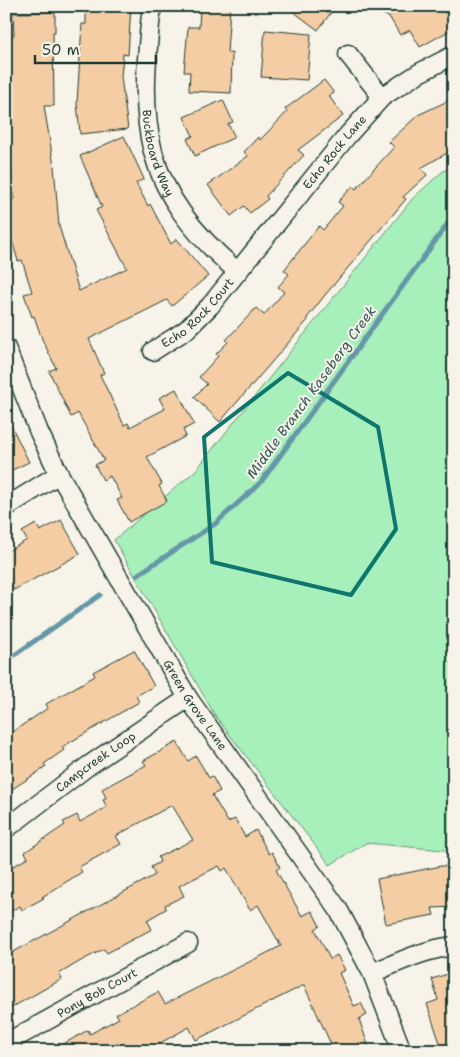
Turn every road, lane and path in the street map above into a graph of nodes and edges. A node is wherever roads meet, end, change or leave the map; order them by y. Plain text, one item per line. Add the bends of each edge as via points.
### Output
1 (152, 6) edge
2 (348, 54) dead end
3 (454, 55) edge
4 (382, 97) junction
5 (238, 272) junction
6 (6, 348) edge
7 (153, 352) dead end
8 (59, 474) junction
9 (6, 507) edge
10 (188, 698) junction
11 (6, 828) edge
12 (188, 942) dead end
13 (454, 946) edge
14 (372, 973) junction
15 (6, 1043) edge
16 (402, 1051) edge

1 - 5 street, Buckboard Way via 144,86 146,125 154,158 185,220 207,246
2 - 4 street
3 - 4 street, Echo Rock Lane
4 - 5 street, Echo Rock Lane
5 - 7 street, Echo Rock Court via 186,330
6 - 8 street, Green Grove Lane
8 - 9 street
8 - 10 street, Green Grove Lane
10 - 11 street, Campcreek Loop via 88,766
10 - 14 street, Green Grove Lane via 318,879
12 - 15 street, Pony Bob Court
13 - 14 street via 406,958
14 - 16 street, Green Grove Lane

